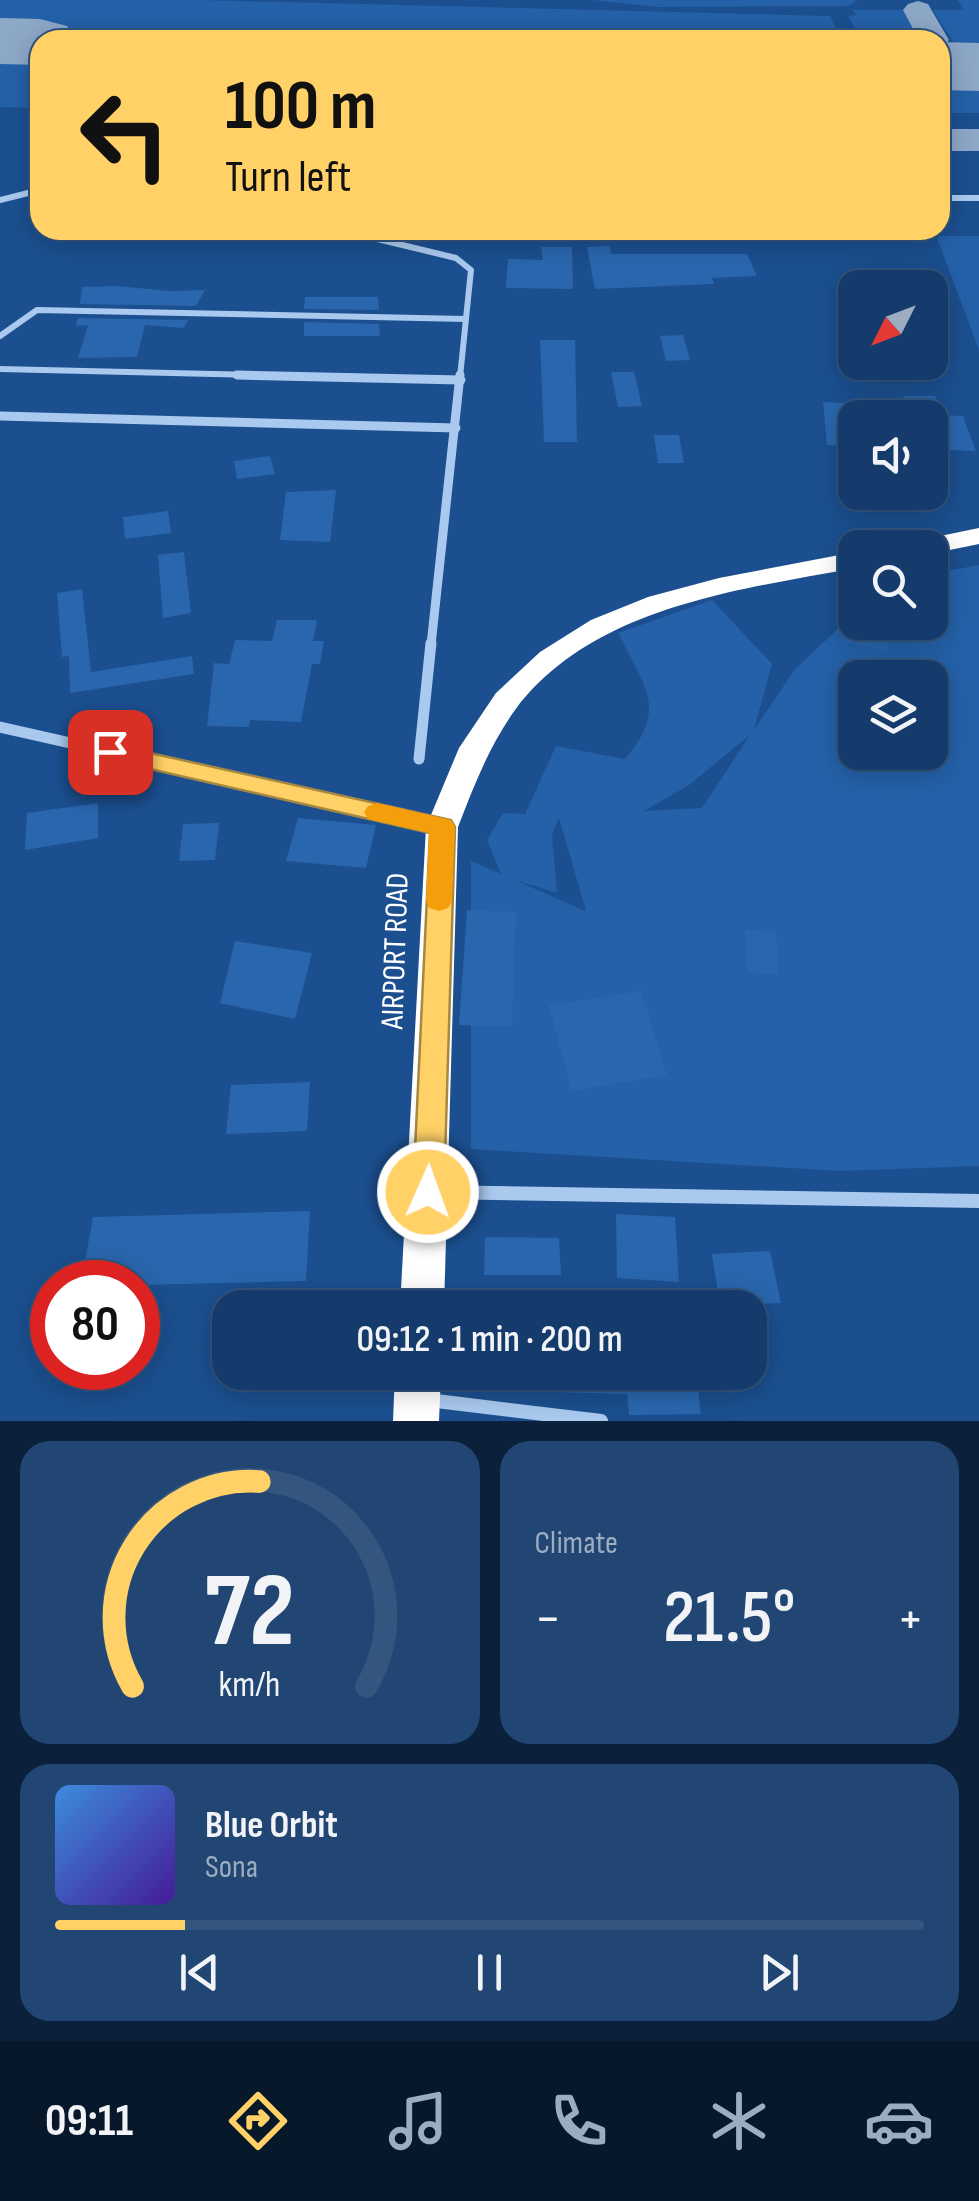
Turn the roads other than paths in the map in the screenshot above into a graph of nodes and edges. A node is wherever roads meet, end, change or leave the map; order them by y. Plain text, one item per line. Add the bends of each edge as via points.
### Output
1 (30, 192) edge
2 (950, 198) edge
3 (979, 198) edge
4 (0, 200) edge
5 (378, 240) edge
6 (466, 320) junction
7 (0, 336) edge
8 (0, 369) edge
9 (462, 380) junction
10 (0, 416) edge
11 (456, 428) junction
12 (979, 536) edge
13 (948, 542) edge
14 (838, 563) edge
15 (0, 727) edge
16 (419, 759) dead end
17 (442, 827) junction
18 (428, 1192) junction
19 (979, 1202) edge
20 (423, 1290) edge
21 (417, 1398) edge
22 (601, 1421) edge

1 - 4 street
2 - 3 street
5 - 6 street via 468,264
6 - 7 street via 37,310
6 - 9 street
8 - 9 street
9 - 11 street
10 - 11 street
11 - 16 street
12 - 13 highway
14 - 17 highway, AIRPORT ROAD via 701,589 577,639 526,676 484,728
15 - 17 street
17 - 18 highway, AIRPORT ROAD
18 - 19 street
18 - 20 highway, AIRPORT ROAD
21 - 22 street

